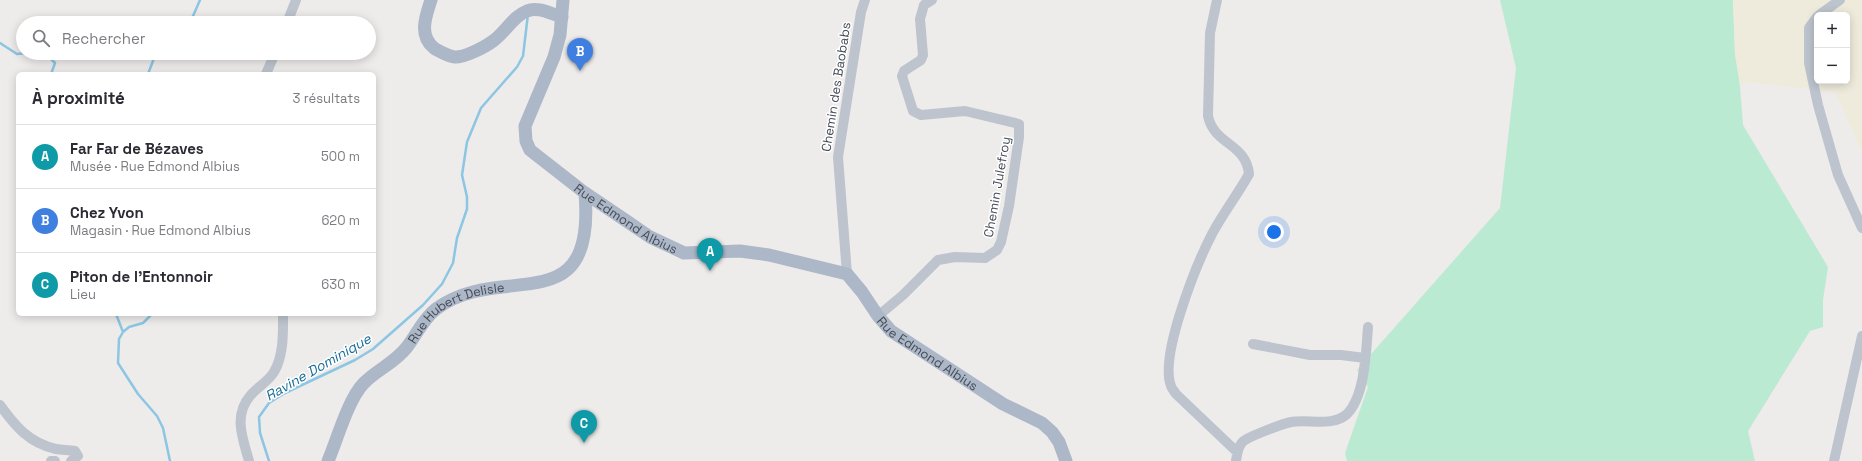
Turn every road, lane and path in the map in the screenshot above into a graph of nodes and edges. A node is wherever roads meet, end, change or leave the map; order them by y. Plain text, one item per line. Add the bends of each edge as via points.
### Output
1 (296, 0) edge
2 (431, 0) edge
3 (564, 0) edge
4 (865, 0) edge
5 (932, 0) edge
6 (1217, 0) edge
7 (1840, 0) edge
8 (1824, 12) edge
9 (290, 16) edge
10 (558, 16) junction
11 (1814, 21) edge
12 (272, 60) edge
13 (267, 72) edge
14 (585, 193) junction
15 (1862, 228) edge
16 (847, 274) junction
17 (283, 316) edge
18 (878, 316) junction
19 (1368, 327) dead end
20 (1862, 336) edge
21 (1253, 344) dead end
22 (1365, 358) junction
23 (0, 405) edge
24 (1236, 456) edge
25 (51, 461) edge
26 (55, 461) edge
27 (71, 461) edge
28 (249, 461) edge
29 (328, 461) edge
30 (1066, 461) edge
31 (1834, 461) edge

1 - 9 street
2 - 10 main road via 424,23 426,37 434,48 454,57 474,52 493,41 521,14 534,9
3 - 10 main road, Rue Edmond Albius
4 - 16 street, Chemin des Baobabs via 858,28 838,157
5 - 18 street, Chemin Julefroy via 924,5 920,19 923,55 921,60 904,71 902,76 907,95 913,110 921,115 965,111 1019,124 1009,206 997,250 985,258 955,257 938,260
6 - 24 street via 1210,33 1208,116 1210,126 1217,134 1243,155 1248,164 1249,174 1213,232 1198,263 1173,338 1170,361 1171,385 1176,394
7 - 8 street
10 - 14 main road, Rue Edmond Albius via 554,57 527,117 524,134 530,150
11 - 15 street via 1809,28 1809,63 1818,105 1838,175
12 - 13 street
14 - 16 main road, Rue Edmond Albius via 650,237 684,253 740,251
14 - 29 main road, Rue Hubert Delisle via 585,237 581,252 566,272 539,283 478,291 436,308 426,318 408,347 363,384 350,405
16 - 18 main road, Rue Edmond Albius
17 - 28 street via 282,346 275,371 244,404 240,420
18 - 30 main road, Rue Edmond Albius via 891,331 1003,404 1042,423 1059,442
19 - 22 street
20 - 31 street
21 - 22 street via 1310,355
22 - 24 street via 1358,396 1348,413 1339,420 1291,422 1244,440
23 - 27 street via 14,425 31,440 57,449 75,451 78,456
25 - 26 street

